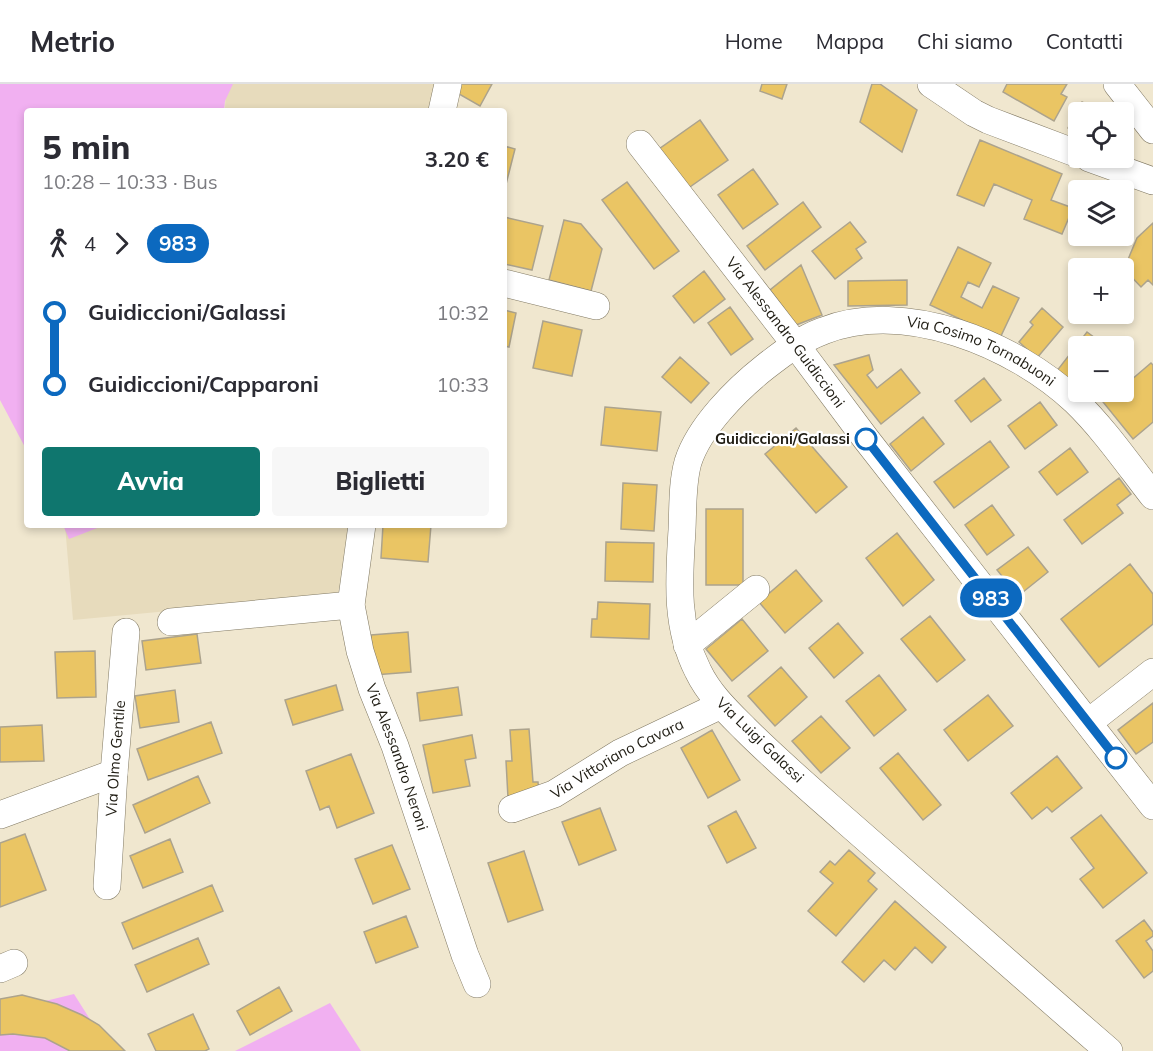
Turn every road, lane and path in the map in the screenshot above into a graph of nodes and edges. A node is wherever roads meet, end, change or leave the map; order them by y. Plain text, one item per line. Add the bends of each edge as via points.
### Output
1 (448, 84) edge
2 (931, 84) edge
3 (1118, 84) edge
4 (443, 108) edge
5 (1153, 130) edge
6 (640, 144) dead end
7 (1068, 149) edge
8 (1117, 168) edge
9 (1153, 181) edge
10 (507, 284) edge
11 (596, 306) dead end
12 (795, 344) junction
13 (1153, 496) edge
14 (362, 528) edge
15 (756, 589) dead end
16 (351, 604) junction
17 (171, 622) dead end
18 (126, 632) dead end
19 (687, 645) junction
20 (1153, 672) edge
21 (721, 705) junction
22 (1089, 722) junction
23 (114, 772) junction
24 (1153, 806) edge
25 (512, 809) dead end
26 (0, 815) edge
27 (107, 886) dead end
28 (477, 984) dead end
29 (1107, 1050) edge

1 - 4 street
2 - 7 street via 988,120
3 - 5 street
6 - 12 street, Via Alessandro Guidiccioni
8 - 9 street
10 - 11 street
12 - 13 street, Via Cosimo Tornabuoni via 834,327 876,320 926,325 976,340 1036,372 1075,401
12 - 19 street, Via Luigi Galassi via 738,391 711,422 688,461 679,576
12 - 22 street, Via Alessandro Guidiccioni
14 - 16 street, Via Alessandro Neroni
15 - 19 street
16 - 17 street
16 - 28 street, Via Alessandro Neroni via 366,672
18 - 23 street, Via Olmo Gentile
19 - 21 street, Via Luigi Galassi via 699,675
20 - 22 street
21 - 25 street, Via Vittoriano Cavara via 620,753 554,794
21 - 29 street, Via Luigi Galassi via 783,765
22 - 24 street, Via Alessandro Guidiccioni
23 - 26 street
23 - 27 street, Via Olmo Gentile

